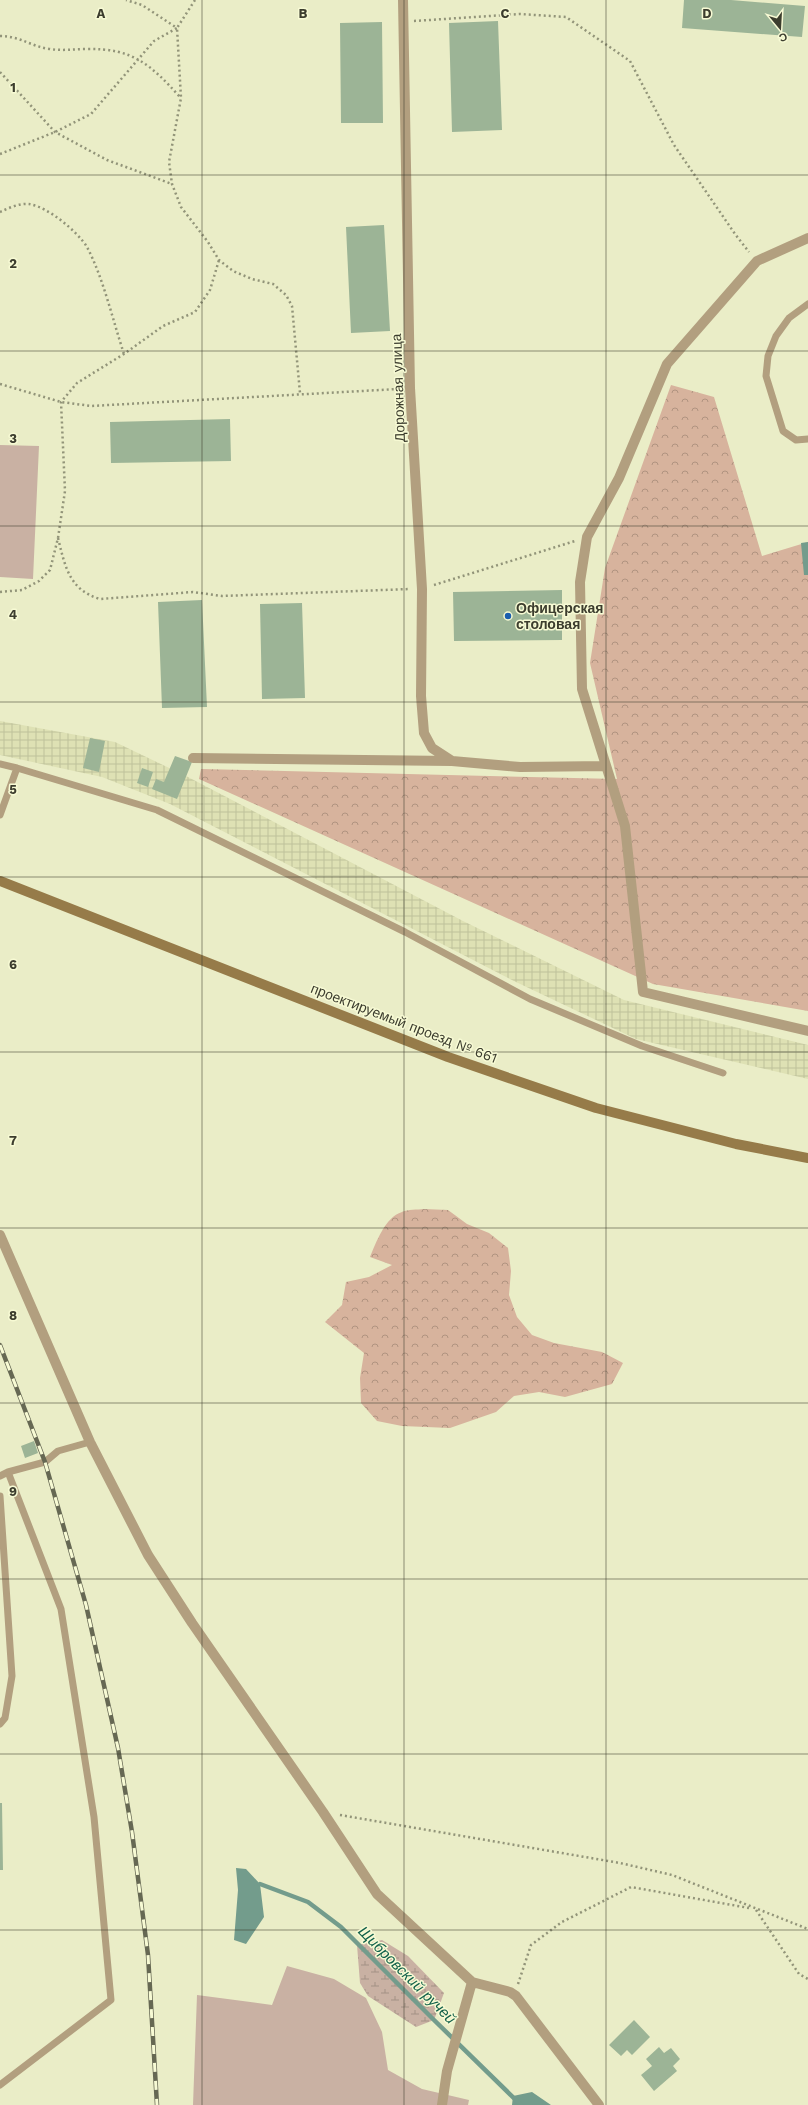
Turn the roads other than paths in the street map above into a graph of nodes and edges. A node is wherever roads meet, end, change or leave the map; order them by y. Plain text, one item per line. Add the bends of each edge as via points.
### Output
1 (403, 0) edge
2 (808, 238) edge
3 (808, 304) edge
4 (808, 439) edge
5 (193, 758) dead end
6 (452, 761) junction
7 (0, 764) edge
8 (606, 766) junction
9 (17, 768) junction
10 (0, 815) edge
11 (0, 881) edge
12 (808, 1031) edge
13 (723, 1073) dead end
14 (808, 1158) edge
15 (0, 1235) edge
16 (90, 1442) junction
17 (8, 1472) junction
18 (0, 1476) edge
19 (0, 1496) edge
20 (0, 1724) edge
21 (472, 1982) junction
22 (0, 2085) edge
23 (442, 2105) edge
24 (599, 2105) edge

1 - 6 street, Дорожная улица via 410,388 422,589 421,696 424,733 432,748
2 - 8 street via 757,261 667,364 619,478 587,537 580,582 582,689
3 - 4 lane via 789,318 776,336 768,356 766,376 783,431 796,440
5 - 6 street
6 - 8 street via 520,767
7 - 9 lane
8 - 12 street via 625,826 643,992
9 - 10 lane
9 - 13 lane via 157,810 405,932 530,999 642,1046
11 - 14 main road, проектируемый проезд № 661 via 448,1056 596,1108 736,1144
15 - 16 street
16 - 17 lane via 58,1451 45,1462
16 - 21 street via 148,1555 378,1894
17 - 18 lane
17 - 22 lane via 61,1609 94,1817 111,2000
19 - 20 lane via 12,1676 5,1718
21 - 23 street via 447,2071
21 - 24 street via 516,1996

